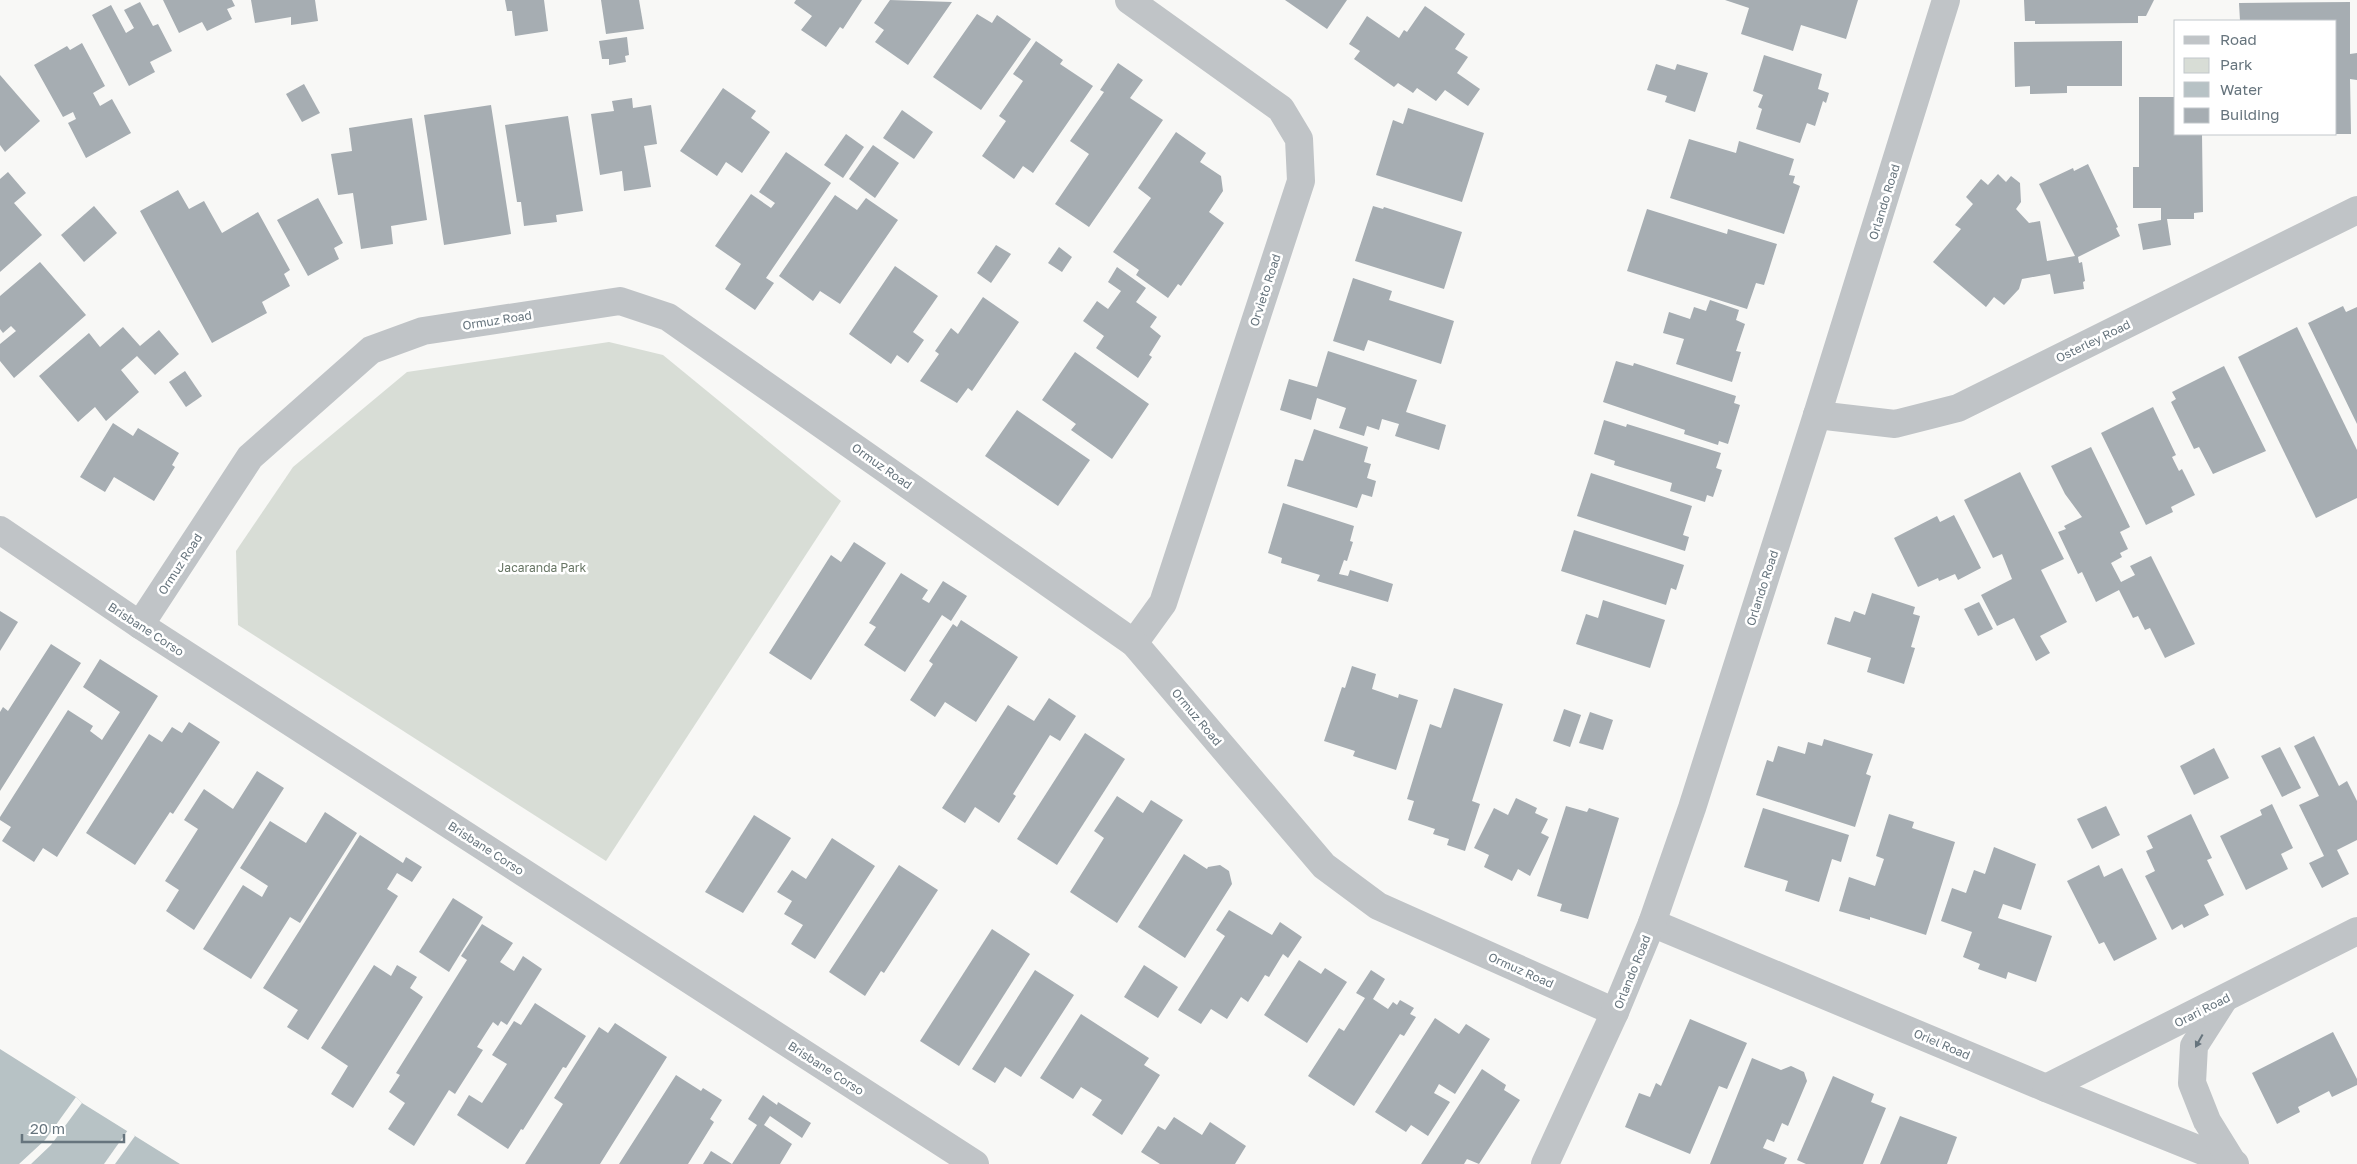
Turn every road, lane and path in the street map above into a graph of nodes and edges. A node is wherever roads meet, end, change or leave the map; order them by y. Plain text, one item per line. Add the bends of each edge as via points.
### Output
1 (1946, 0) edge
2 (1131, 1) edge
3 (2357, 210) edge
4 (1817, 415) junction
5 (0, 530) edge
6 (140, 625) junction
7 (1134, 643) junction
8 (1652, 923) junction
9 (2357, 931) edge
10 (2224, 999) junction
11 (1615, 1012) junction
12 (2046, 1088) junction
13 (974, 1164) edge
14 (1544, 1164) edge
15 (2234, 1164) edge

1 - 4 street, Orlando Road
2 - 7 street, Orvieto Road via 1281,109 1299,139 1301,181 1163,603
3 - 4 street, Osterley Road via 1958,408 1895,424
4 - 8 street, Orlando Road via 1692,808
5 - 6 street, Brisbane Corso
6 - 7 street, Ormuz Road via 250,457 371,350 423,331 620,301 668,317
6 - 13 street, Brisbane Corso
7 - 11 street, Ormuz Road via 1324,866 1378,906
8 - 11 street, Orlando Road
8 - 12 street, Oriel Road
9 - 10 street, Orari Road
10 - 12 street, Orari Road
10 -> 15 street, Oriel Road via 2194,1046 2192,1083 2206,1121
11 - 14 street, Orlando Road
12 - 15 street, Oriel Road

